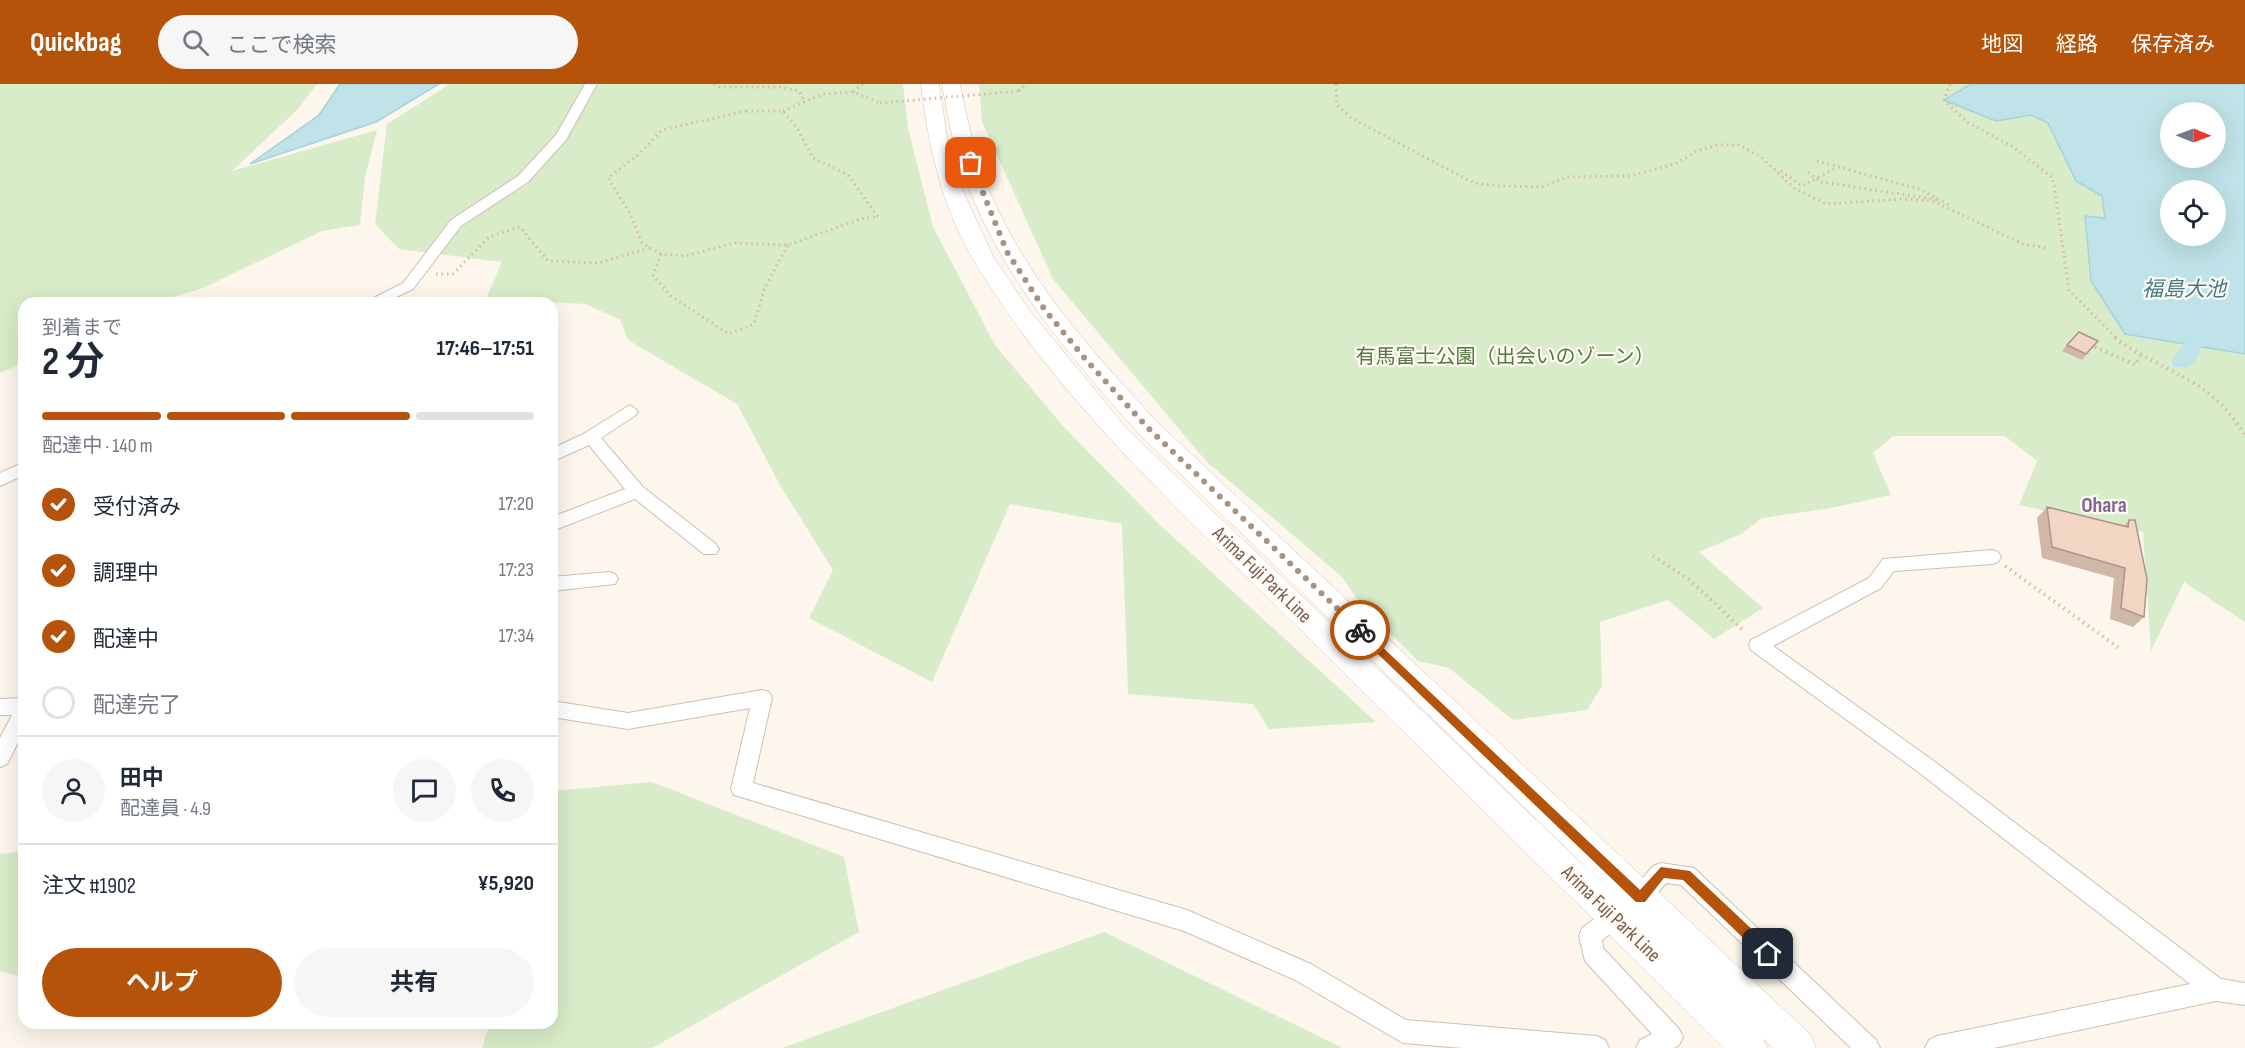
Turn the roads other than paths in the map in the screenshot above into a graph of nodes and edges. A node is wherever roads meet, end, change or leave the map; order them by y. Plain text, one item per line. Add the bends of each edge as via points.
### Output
1 (591, 84) edge
2 (930, 84) edge
3 (951, 84) edge
4 (384, 297) edge
5 (630, 411) dead end
6 (591, 437) junction
7 (558, 448) edge
8 (18, 471) edge
9 (0, 480) edge
10 (637, 491) junction
11 (558, 522) edge
12 (710, 549) dead end
13 (1992, 557) road end
14 (609, 579) dead end
15 (558, 583) edge
16 (0, 706) edge
17 (18, 706) edge
18 (558, 710) edge
19 (18, 724) edge
20 (0, 758) edge
21 (1640, 898) junction
22 (1614, 917) junction
23 (2216, 990) junction
24 (2245, 994) edge
25 (1597, 1048) edge
26 (1648, 1048) edge
27 (1749, 1048) edge
28 (1798, 1048) edge
29 (1868, 1048) edge
30 (1936, 1048) edge

1 - 4 street via 561,137 524,179 456,223 408,286
2 - 22 main road, Arima Fuji Park Line via 941,153 983,258 1072,380 1119,436
3 - 21 main road, Arima Fuji Park Line via 963,142 1007,252 1045,310 1087,361 1148,428
5 - 6 street
6 - 7 street
6 - 10 street
8 - 9 street
10 - 11 street
10 - 12 street
13 - 23 street via 1888,564 1875,582 1758,645 1919,761
14 - 15 street
16 - 17 street
18 - 25 street via 628,721 762,698 741,789 1186,921 1303,972 1403,1031
19 - 20 street
21 - 22 street
21 - 28 main road, Arima Fuji Park Line
21 - 29 street via 1661,873 1686,875
22 - 26 street via 1590,936 1593,953 1671,1037
22 - 27 main road, Arima Fuji Park Line
23 - 24 street
23 - 30 street

